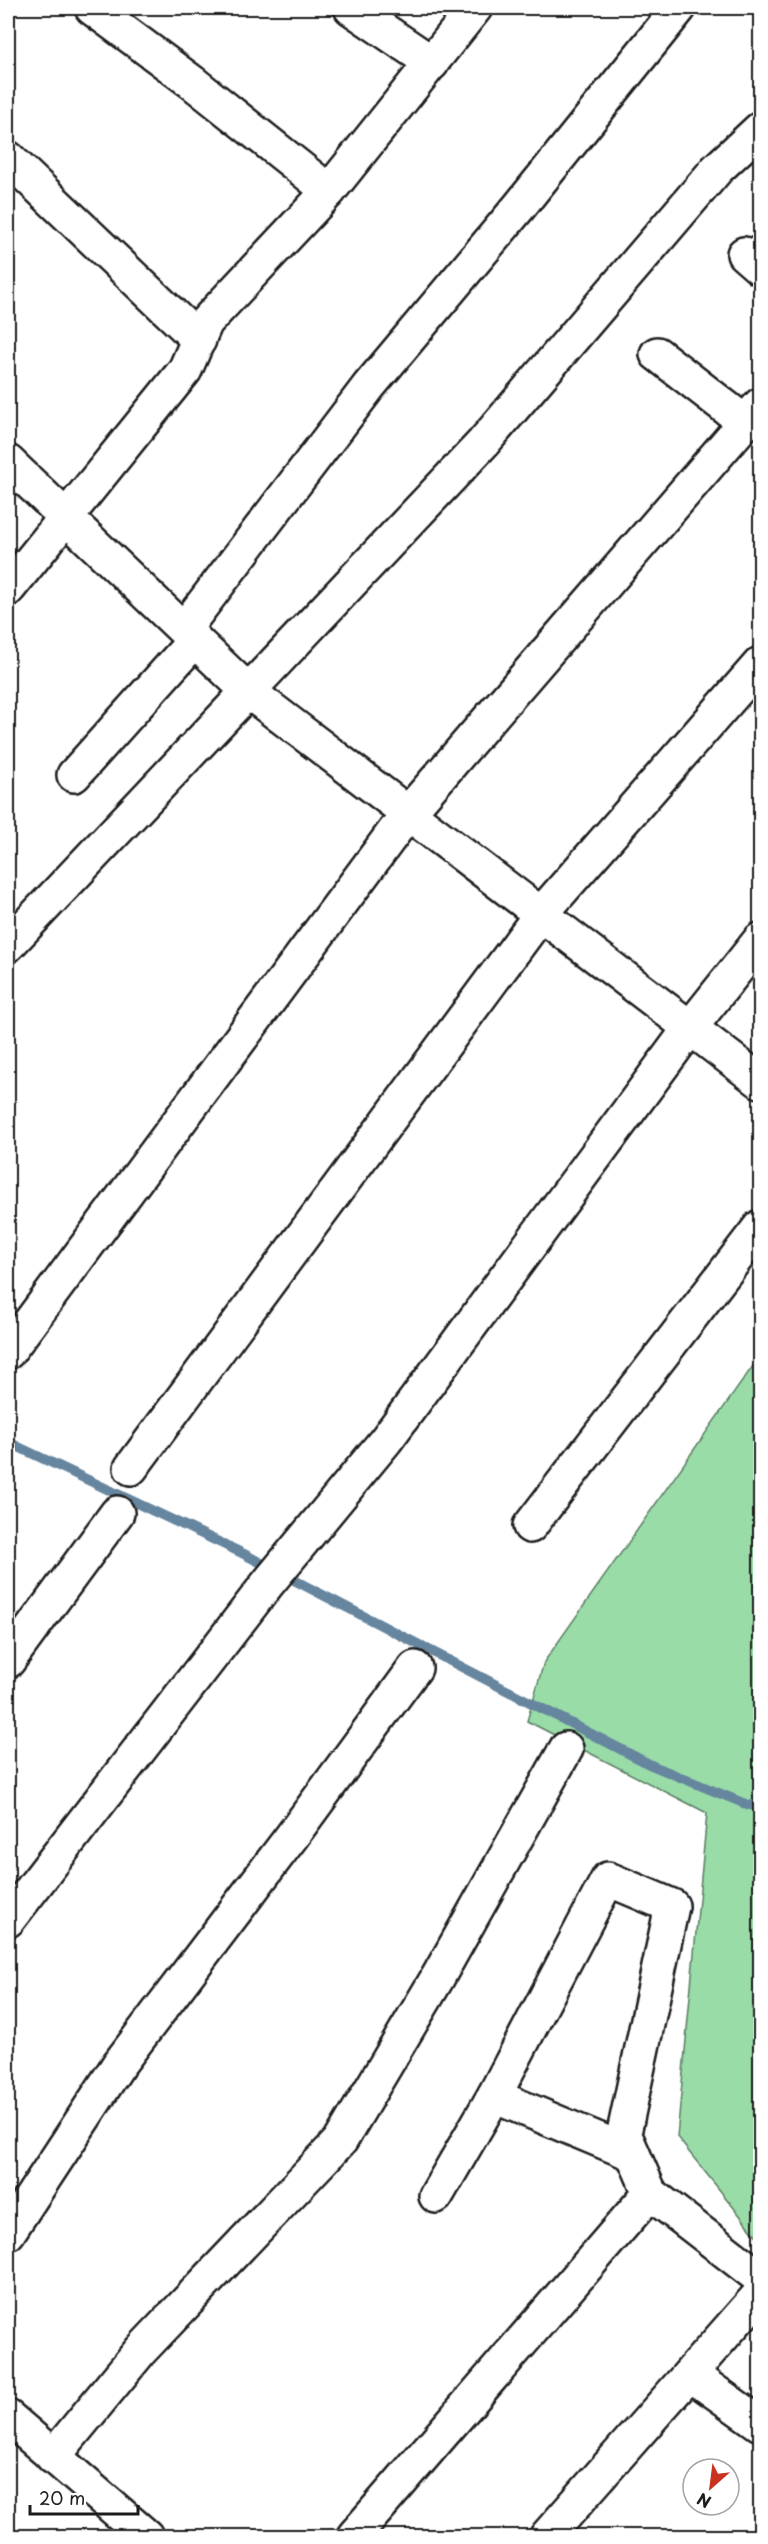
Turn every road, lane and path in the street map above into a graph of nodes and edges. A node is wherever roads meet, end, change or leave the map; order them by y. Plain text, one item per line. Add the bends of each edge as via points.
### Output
1 (92, 8) edge
2 (351, 8) edge
3 (476, 8) edge
4 (679, 8) edge
5 (432, 63) junction
6 (760, 129) edge
7 (8, 158) edge
8 (329, 191) junction
9 (199, 340) junction
10 (657, 354) dead end
11 (753, 414) edge
12 (8, 462) edge
13 (65, 516) junction
14 (8, 589) edge
15 (189, 634) junction
16 (760, 664) edge
17 (249, 692) junction
18 (74, 775) dead end
19 (408, 813) junction
20 (541, 914) junction
21 (760, 940) edge
22 (8, 945) edge
23 (690, 1028) junction
24 (760, 1081) edge
25 (760, 1227) edge
26 (8, 1353) edge
27 (131, 1468) dead end
28 (117, 1513) dead end
29 (530, 1526) dead end
30 (8, 1661) edge
31 (415, 1668) dead end
32 (566, 1749) dead end
33 (8, 1920) edge
34 (494, 2096) junction
35 (633, 2154) junction
36 (650, 2193) junction
37 (436, 2196) dead end
38 (8, 2233) edge
39 (760, 2278) edge
40 (760, 2294) edge
41 (690, 2374) junction
42 (8, 2417) edge
43 (760, 2424) edge
44 (53, 2457) junction
45 (146, 2536) edge
46 (354, 2536) edge
47 (547, 2536) edge

1 - 8 street
2 - 5 street
3 - 5 street
4 - 15 street via 369,386
5 - 8 street
6 - 17 street via 717,169 483,443
7 - 9 street
8 - 9 street via 206,322
9 - 13 street via 185,370
10 - 11 street
11 - 19 street
12 - 13 street
13 - 14 street
13 - 15 street
15 - 17 street
15 - 18 street
16 - 20 street
17 - 19 street
17 - 22 street
19 - 20 street
19 - 26 street
20 - 23 street
20 - 27 street
21 - 23 street
23 - 24 street
23 - 33 street via 387,1440 268,1583
25 - 29 street
28 - 30 street
31 - 38 street via 119,2064
32 - 44 street via 341,2140 141,2350
34 - 35 street
34 - 35 street via 608,1879 672,1906 624,2133
34 - 37 street
35 - 36 street
36 - 39 street
36 - 46 street
40 - 41 street
41 - 43 street
41 - 47 street
42 - 44 street
44 - 45 street

